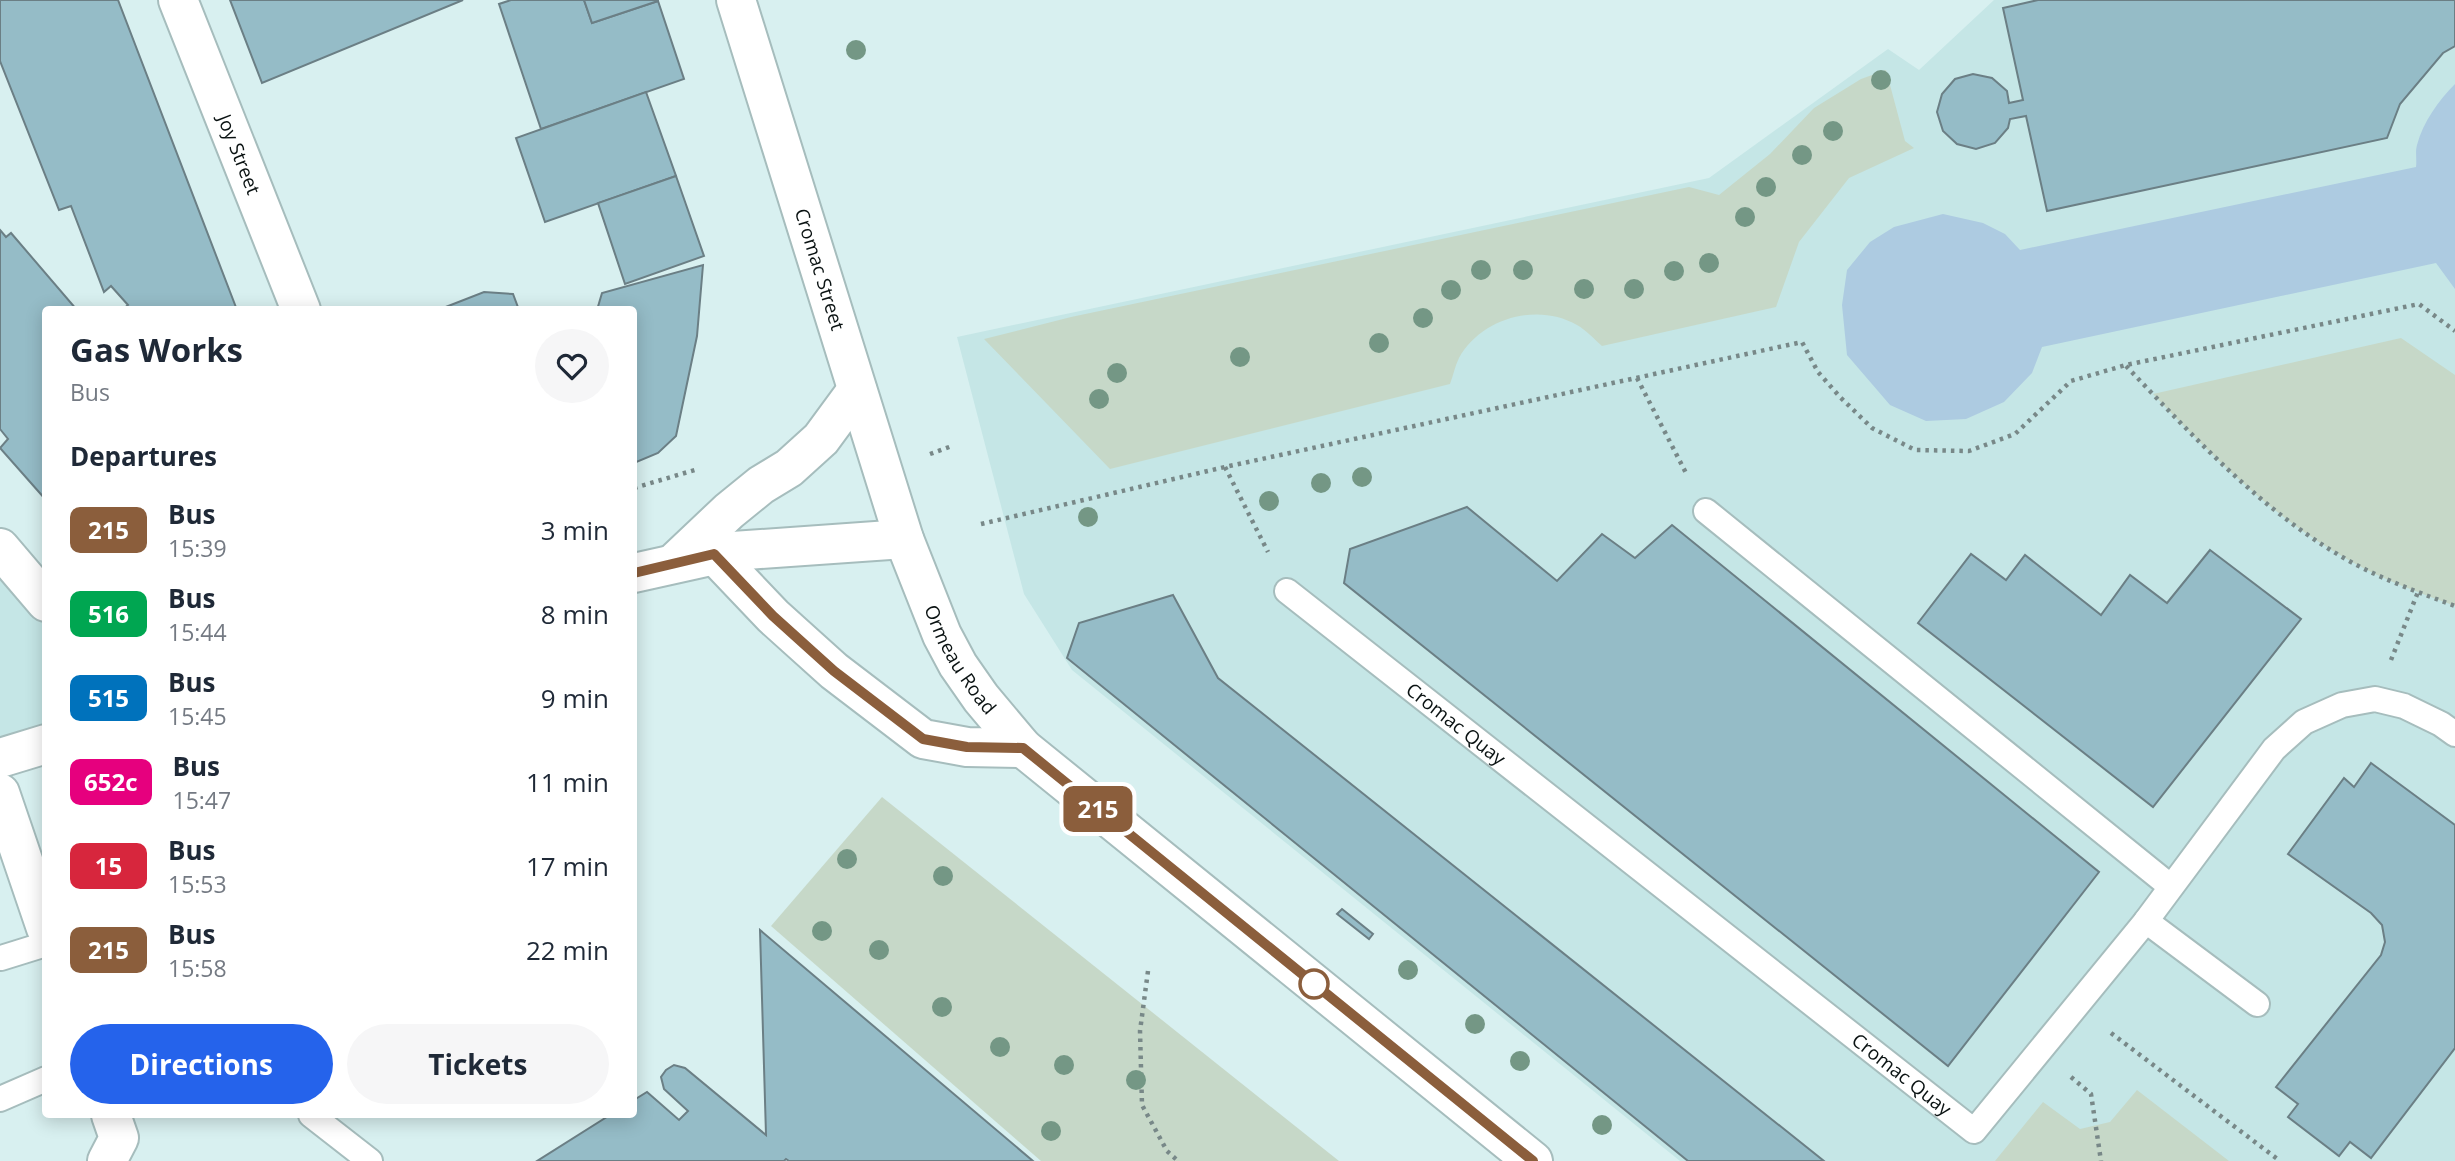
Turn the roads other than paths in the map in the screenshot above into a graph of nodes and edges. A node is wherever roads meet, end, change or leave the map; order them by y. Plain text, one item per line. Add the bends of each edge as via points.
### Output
1 (178, 0) edge
2 (736, 0) edge
3 (299, 306) edge
4 (857, 390) junction
5 (1706, 511) road end
6 (904, 539) junction
7 (0, 548) edge
8 (714, 554) junction
9 (674, 563) junction
10 (637, 572) edge
11 (1287, 591) road end
12 (42, 597) edge
13 (2455, 734) edge
14 (42, 745) edge
15 (1023, 748) junction
16 (0, 758) edge
17 (0, 793) edge
18 (2170, 886) junction
19 (42, 916) edge
20 (2146, 921) junction
21 (42, 945) edge
22 (1, 958) edge
23 (2257, 1004) dead end
24 (42, 1081) edge
25 (0, 1099) edge
26 (112, 1118) edge
27 (315, 1118) edge
28 (107, 1161) edge
29 (370, 1161) edge
30 (1533, 1161) edge

1 - 3 street, Joy Street
2 - 4 street, Cromac Street
4 - 6 street, Cromac Street
4 - 9 street via 821,439 789,468 761,485
5 - 18 lane
6 - 8 street
6 - 15 street, Ormeau Road via 958,665
7 - 12 street
8 - 9 street
8 - 15 street via 834,671 923,739 967,747
9 - 10 street
11 - 20 lane, Cromac Quay via 1974,1131
13 - 18 lane, Cromac Quay via 2404,706 2375,699 2342,705 2304,722 2274,749
14 - 16 street
15 - 30 street, Ormeau Road
17 - 19 street
18 - 20 lane, Cromac Quay
20 - 23 lane
21 - 22 lane
24 - 25 lane
26 - 28 street via 119,1139
27 - 29 lane

